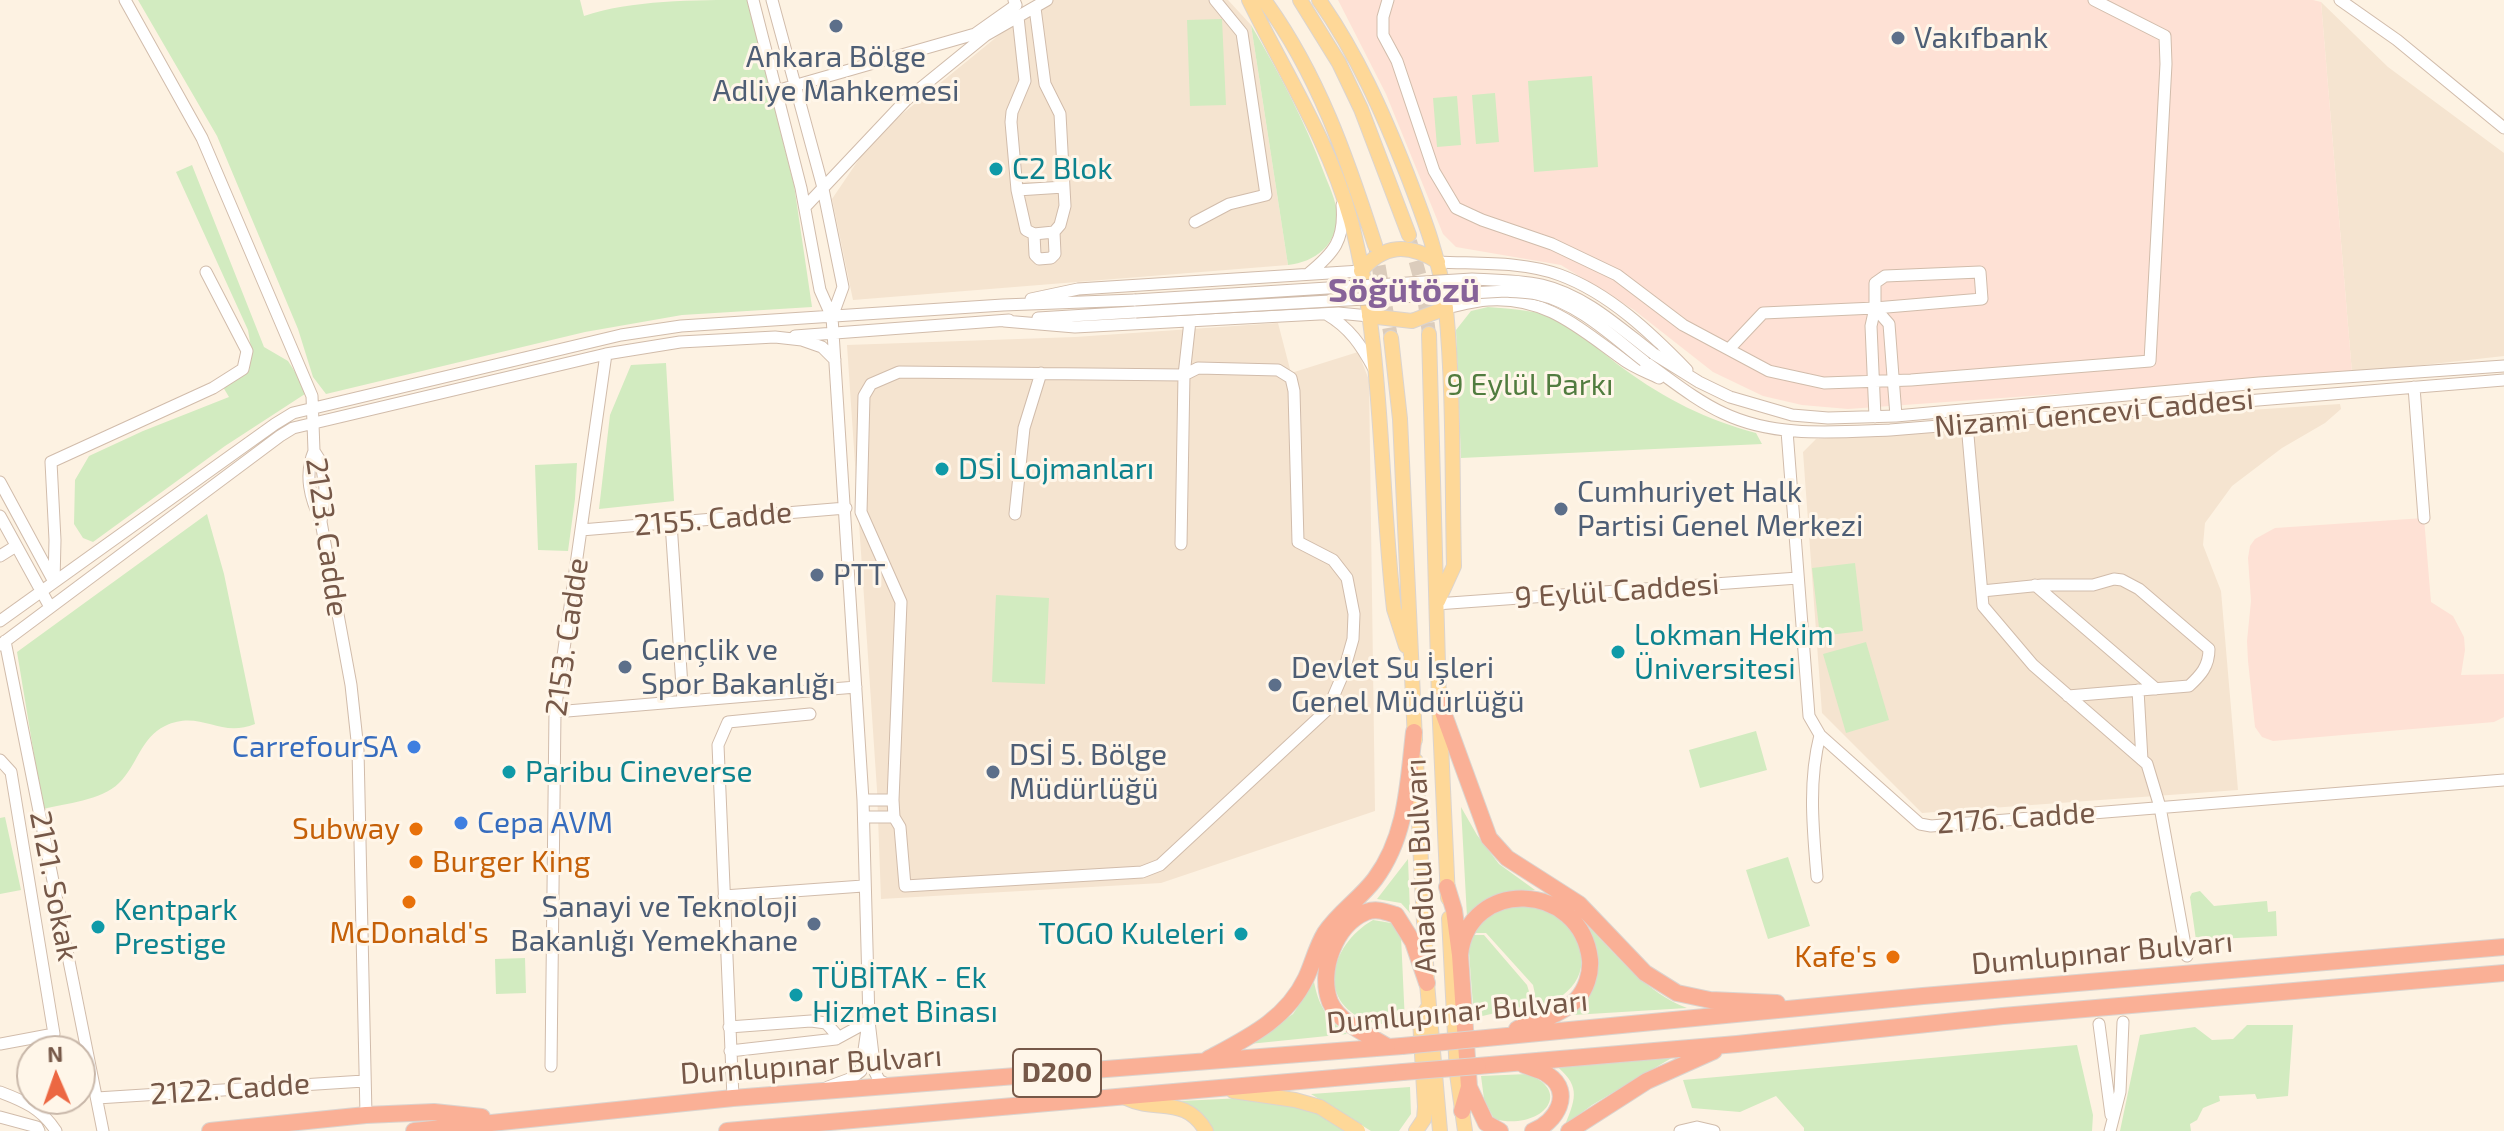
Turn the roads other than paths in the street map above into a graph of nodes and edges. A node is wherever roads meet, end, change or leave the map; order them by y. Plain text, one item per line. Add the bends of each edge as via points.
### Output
1 (125, 0) edge
2 (753, 0) edge
3 (772, 0) edge
4 (1014, 0) edge
5 (1047, 0) edge
6 (1215, 0) edge
7 (1249, 0) edge
8 (1264, 0) edge
9 (1300, 0) edge
10 (1319, 0) edge
11 (1388, 0) edge
12 (2094, 0) edge
13 (2340, 0) edge
14 (1035, 8) junction
15 (1018, 17) junction
16 (794, 86) junction
17 (776, 91) junction
18 (2504, 128) edge
19 (822, 187) junction
20 (1064, 187) junction
21 (1017, 190) junction
22 (1341, 193) junction
23 (806, 206) junction
24 (1195, 222) dead end
25 (1054, 232) junction
26 (1034, 234) junction
27 (1409, 235) tunnel mouth
28 (1375, 245) tunnel mouth
29 (1438, 262) junction
30 (1361, 271) junction
31 (206, 272) dead end
32 (1307, 275) junction
33 (1003, 305) junction
34 (1135, 306) junction
35 (1446, 308) junction
36 (1875, 308) junction
37 (1326, 314) junction
38 (1369, 316) junction
39 (832, 317) junction
40 (1004, 321) junction
41 (1190, 321) junction
42 (854, 332) junction
43 (833, 334) junction
44 (1429, 334) tunnel mouth
45 (775, 337) junction
46 (1391, 338) tunnel mouth
47 (1729, 349) junction
48 (606, 354) junction
49 (1649, 358) junction
50 (835, 360) junction
51 (2504, 366) edge
52 (1375, 372) junction
53 (1041, 373) junction
54 (1184, 375) junction
55 (1893, 380) junction
56 (2504, 380) edge
57 (1874, 381) junction
58 (1699, 382) junction
59 (2414, 387) junction
60 (1692, 395) junction
61 (313, 408) junction
62 (1896, 416) junction
63 (1875, 417) junction
64 (314, 422) junction
65 (1967, 424) junction
66 (1787, 431) junction
67 (0, 482) edge
68 (846, 508) junction
69 (1015, 514) dead end
70 (0, 516) edge
71 (2424, 518) dead end
72 (671, 523) junction
73 (581, 530) junction
74 (1181, 544) dead end
75 (16, 546) junction
76 (0, 556) edge
77 (1798, 578) junction
78 (54, 582) junction
79 (2035, 585) junction
80 (41, 591) junction
81 (1982, 591) junction
82 (62, 597) junction
83 (1436, 604) junction
84 (50, 607) junction
85 (0, 621) edge
86 (2, 643) edge
87 (1412, 666) junction
88 (856, 687) junction
89 (2156, 689) junction
90 (2138, 690) junction
91 (2068, 696) junction
92 (683, 701) junction
93 (1439, 701) junction
94 (555, 712) junction
95 (810, 714) dead end
96 (1414, 732) junction
97 (1820, 735) junction
98 (0, 760) edge
99 (2142, 760) junction
100 (2504, 780) edge
101 (863, 800) junction
102 (893, 800) junction
103 (2160, 807) junction
104 (864, 817) junction
105 (894, 817) junction
106 (1817, 877) dead end
107 (863, 886) junction
108 (1447, 887) junction
109 (724, 896) junction
110 (2504, 947) edge
111 (1460, 955) junction
112 (2187, 956) dead end
113 (2504, 973) edge
114 (1427, 983) junction
115 (1429, 1006) junction
116 (1834, 1006) junction
117 (869, 1021) junction
118 (2123, 1022) dead end
119 (2099, 1024) dead end
120 (729, 1027) junction
121 (1498, 1037) junction
122 (836, 1039) junction
123 (0, 1044) edge
124 (1728, 1045) junction
125 (1395, 1046) junction
126 (730, 1051) junction
127 (1201, 1062) junction
128 (1519, 1062) junction
129 (551, 1066) dead end
130 (364, 1081) junction
131 (913, 1085) junction
132 (1213, 1087) junction
133 (1469, 1087) junction
134 (0, 1092) edge
135 (816, 1092) junction
136 (97, 1098) junction
137 (733, 1098) junction
138 (1126, 1098) junction
139 (1462, 1111) junction
140 (366, 1115) junction
141 (0, 1117) edge
142 (519, 1121) junction
143 (1420, 1125) edge
144 (2111, 1126) edge
145 (39, 1131) edge
146 (56, 1131) edge
147 (103, 1131) edge
148 (210, 1131) edge
149 (414, 1131) edge
150 (727, 1131) edge
151 (1206, 1131) edge
152 (1358, 1131) edge
153 (1438, 1131) edge
154 (1465, 1131) edge
155 (1500, 1131) edge
156 (1533, 1131) edge
157 (1569, 1131) edge
158 (1680, 1131) edge
159 (1714, 1131) edge

1 - 61 street, 2123. Cadde via 202,138 305,375
2 - 17 street
3 - 16 street
4 - 16 street via 1016,5 975,34
5 - 14 street
6 - 24 street via 1242,33 1266,195 1229,204
7 - 22 main road via 1321,136
8 - 28 main road via 1326,105
9 - 27 main road via 1361,109
10 - 29 main road via 1384,116
11 - 47 street via 1383,35 1434,171 1456,208 1617,275 1683,325
12 - 55 street via 2165,36 2150,361
13 - 18 street
14 - 15 street
14 - 20 street via 1045,84 1060,114
15 - 19 street via 986,35 906,100
15 - 21 street via 1025,81 1011,117
16 - 17 street
16 - 19 street
17 - 23 street
19 - 23 street
19 - 39 street via 843,287
20 - 21 street
20 - 25 street via 1064,212
21 - 26 street via 1024,228
22 - 30 main road
22 - 32 street via 1340,239
23 - 39 street via 820,290
25 - 26 street
25 - 26 street via 1055,254 1046,259 1035,255
29 - 30 main road via 1422,252 1382,251
29 - 35 main road
29 - 58 street, Nizami Gencevi Caddesi via 1560,275 1616,306
30 - 32 street
30 - 38 main road
31 - 78 street via 247,351 243,369 213,388 51,462
32 - 33 street via 1078,289
33 - 34 street
33 - 39 street
34 - 40 street
34 - 49 street, Nizami Gencevi Caddesi, bridge via 1403,290 1506,291 1565,304
35 - 38 main road via 1412,321
35 - 60 street, Nizami Gencevi Caddesi via 1490,300 1545,309 1580,326 1623,360
35 - 83 main road via 1454,566
36 - 36 street via 1875,283 1885,276 1980,272 1982,299
36 - 47 street via 1763,313
36 - 55 street via 1889,324
36 - 57 street
37 - 38 street
37 - 41 street
37 - 52 street via 1360,343
38 - 52 main road
39 - 43 street
39 - 61 street via 621,335
40 - 41 street via 1075,327
40 - 42 street
41 - 54 street
42 - 43 street
42 - 50 street
43 - 45 street
43 - 50 street
44 - 83 main road, Anadolu Bulvarı
45 - 48 street via 680,342
45 - 50 street via 822,347
46 - 87 main road, Anadolu Bulvarı
47 - 57 street via 1769,371 1824,383
48 - 64 street
48 - 73 street, 2153. Cadde
49 - 58 street, Nizami Gencevi Caddesi
49 - 60 street, Nizami Gencevi Caddesi
50 - 68 street
51 - 62 street, Nizami Gencevi Caddesi
52 - 87 main road via 1394,609
53 - 54 street
53 - 69 street via 1024,428
53 - 102 street via 899,372 871,384 864,396 861,512 901,602
54 - 74 street
54 - 105 street via 1198,368 1278,370 1291,378 1298,542 1333,560 1347,578 1354,614 1353,639 1328,709 1160,865 1142,872 905,886 900,827
55 - 57 street
55 - 62 street
56 - 59 street, Nizami Gencevi Caddesi
57 - 63 street
58 - 63 street, Nizami Gencevi Caddesi via 1792,415
59 - 65 street, Nizami Gencevi Caddesi
59 - 71 street
60 - 66 street, Nizami Gencevi Caddesi via 1723,413
61 - 64 street, 2123. Cadde
61 - 78 street via 285,417
62 - 63 street, Nizami Gencevi Caddesi
64 - 82 street via 285,432
64 - 130 street, 2123. Cadde via 310,489 321,522 351,685 358,750
65 - 66 street, Nizami Gencevi Caddesi
65 - 81 street
66 - 77 street, 2176. Cadde
67 - 78 street
68 - 72 street, 2155. Cadde
68 - 88 street
70 - 75 street
72 - 73 street, 2155. Cadde
72 - 92 street
73 - 94 street, 2153. Cadde
75 - 76 street
75 - 80 street
77 - 83 street, 9 Eylül Caddesi
77 - 97 street, 2176. Cadde via 1809,716
78 - 80 street
78 - 82 street
79 - 81 street
79 - 89 street
79 - 89 street via 2122,580 2209,649 2203,673 2189,686
80 - 84 street
80 - 85 street
81 - 91 street via 1983,606 2033,665
82 - 84 street
83 - 93 main road, Anadolu Bulvarı
84 - 86 street
86 - 136 street, 2121. Sokak
87 - 96 main road, Anadolu Bulvarı
88 - 92 street
88 - 101 street
89 - 90 street
90 - 91 street
90 - 99 street
91 - 99 street
92 - 94 street
93 - 108 main road, Anadolu Bulvarı
93 - 116 highway via 1489,838 1507,858 1579,904 1645,973 1677,993 1710,1000
94 - 129 street, 2153. Cadde
95 - 109 street via 728,722 718,745
96 - 114 main road, Anadolu Bulvarı
96 - 127 highway via 1404,814 1384,867 1325,933 1307,976 1281,1014
97 - 103 street, 2176. Cadde via 1920,824
97 - 106 street via 1811,798
98 - 123 street via 11,772 54,1034
99 - 103 street
100 - 103 street, 2176. Cadde
101 - 102 street
101 - 104 street
102 - 105 street
103 - 112 street
104 - 105 street
104 - 107 street
107 - 109 street
107 - 117 street
108 - 111 highway
108 - 139 main road, Anadolu Bulvarı
109 - 120 street
110 - 116 highway, Dumlupınar Bulvarı
111 - 121 highway via 1472,921 1496,904 1517,898 1542,900 1564,911 1588,944 1586,986 1576,1001
111 - 133 highway
113 - 124 highway, Dumlupınar Bulvarı
114 - 115 main road, Anadolu Bulvarı
114 - 125 highway via 1413,942 1396,915 1381,910 1354,921 1331,951 1330,1002 1338,1014
115 - 143 main road via 1420,1019
115 - 153 main road, Anadolu Bulvarı
116 - 121 highway, Dumlupınar Bulvarı
117 - 122 street
117 - 131 street via 879,1080
117 - 135 street via 861,1071
118 - 144 street via 2120,1092
119 - 144 street
120 - 122 street via 811,1021 826,1023
120 - 126 street
121 - 125 highway, Dumlupınar Bulvarı, bridge
122 - 126 street
124 - 128 highway, Dumlupınar Bulvarı
124 - 157 highway via 1647,1081
125 - 127 highway, Dumlupınar Bulvarı / D200
126 - 137 street
127 - 131 highway, Dumlupınar Bulvarı / D200
128 - 132 highway, Dumlupınar Bulvarı / D200, bridge
128 - 156 highway via 1547,1074 1560,1092 1556,1114
130 - 136 street, 2122. Cadde
130 - 140 street, 2123. Cadde
131 - 135 highway, Dumlupınar Bulvarı / D200
132 - 138 highway, Dumlupınar Bulvarı / D200
132 - 152 main road, bridge via 1320,1107
133 - 139 highway
133 - 155 highway via 1486,1123
134 - 146 street via 25,1101
135 - 137 highway, Dumlupınar Bulvarı / D200
136 - 147 street, 2121. Sokak
137 - 142 highway, Dumlupınar Bulvarı / D200
138 - 150 highway, Dumlupınar Bulvarı / D200
138 - 151 main road via 1188,1111
139 - 154 main road, Anadolu Bulvarı
140 - 142 highway via 434,1112
140 - 148 highway
141 - 145 street
142 - 149 highway, Dumlupınar Bulvarı / D200
143 - 153 main road
158 - 159 street

